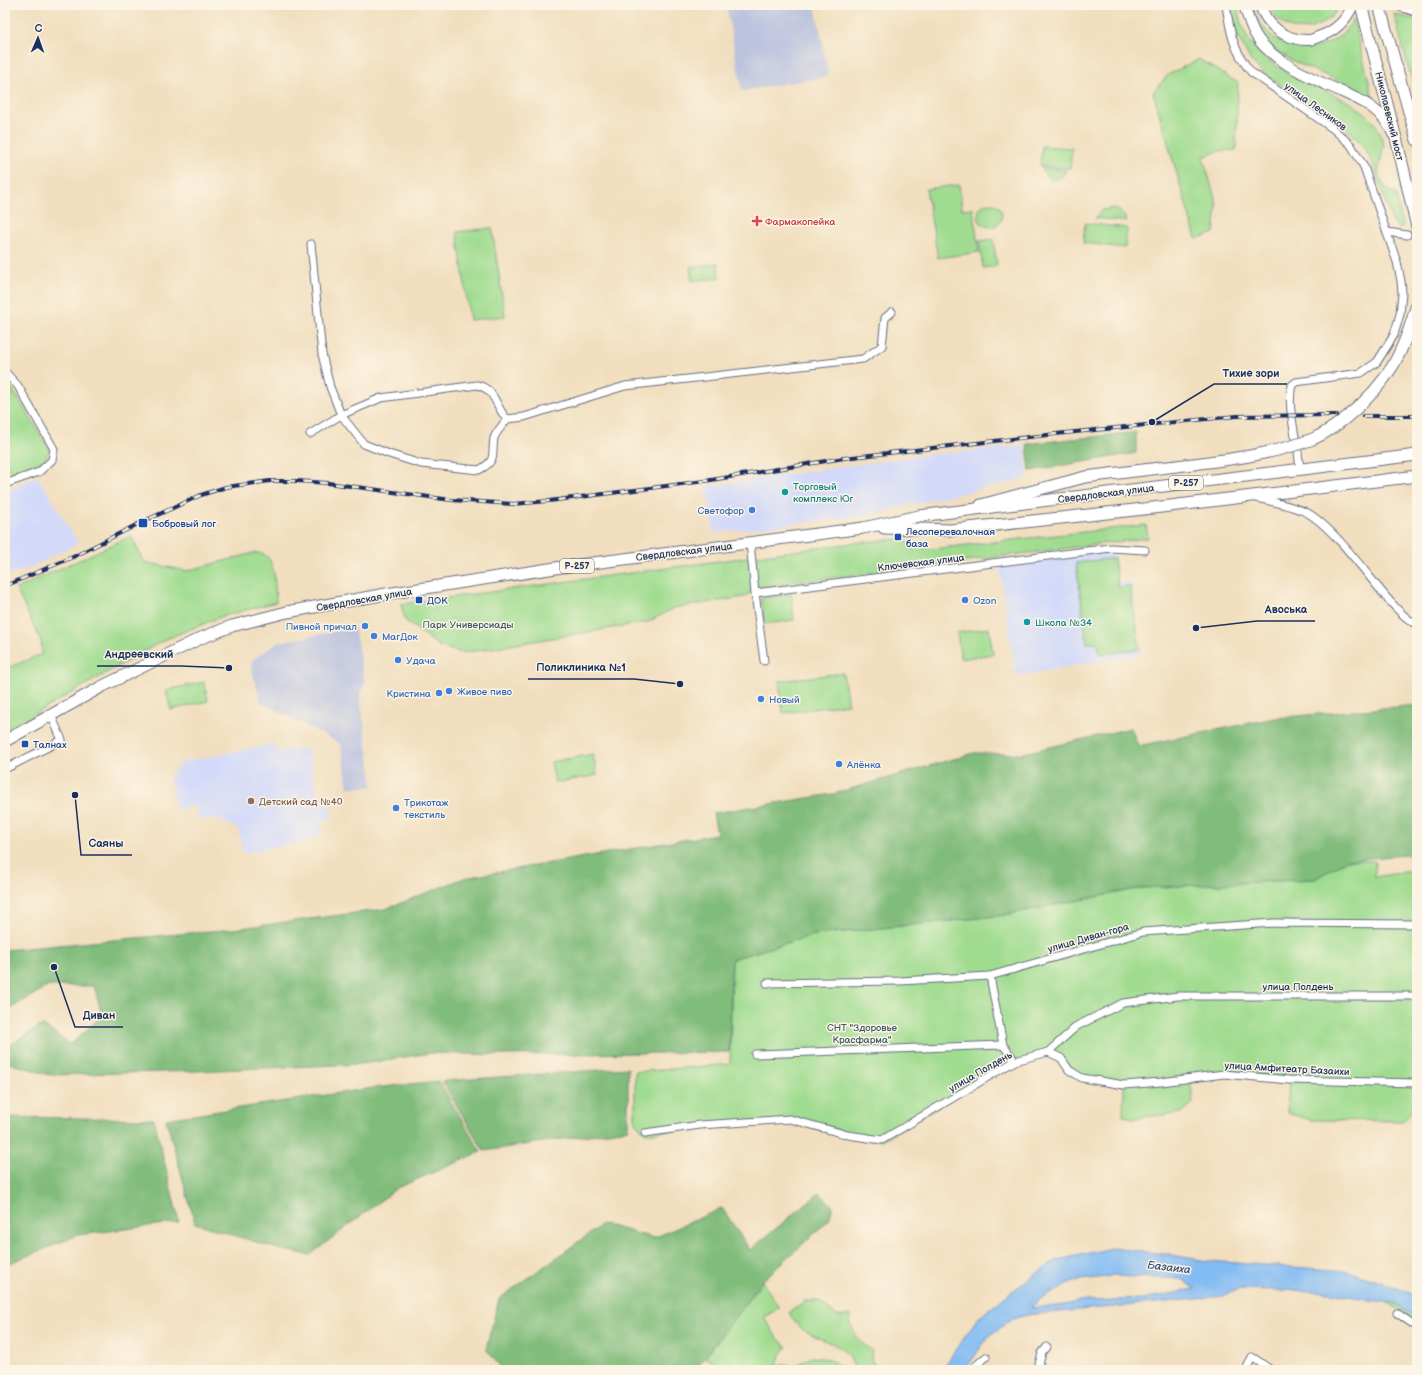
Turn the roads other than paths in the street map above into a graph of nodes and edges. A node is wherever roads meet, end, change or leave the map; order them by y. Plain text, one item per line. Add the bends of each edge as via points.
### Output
1 (1226, 5) edge
2 (1244, 5) edge
3 (1260, 5) edge
4 (1353, 5) edge
5 (1361, 5) edge
6 (1379, 5) edge
7 (1399, 5) edge
8 (1417, 11) edge
9 (1417, 140) edge
10 (1398, 146) junction
11 (1417, 228) edge
12 (1387, 232) junction
13 (1407, 235) tunnel mouth
14 (311, 244) dead end
15 (1417, 304) edge
16 (892, 312) dead end
17 (5, 372) edge
18 (341, 415) junction
19 (507, 419) junction
20 (310, 434) dead end
21 (1295, 436) dead end
22 (1298, 452) dead end
23 (1417, 455) edge
24 (1300, 469) junction
25 (1417, 476) edge
26 (1417, 480) edge
27 (6, 482) edge
28 (1364, 483) junction
29 (1250, 496) junction
30 (956, 512) junction
31 (868, 527) junction
32 (750, 543) junction
33 (1145, 550) dead end
34 (755, 593) junction
35 (1417, 625) edge
36 (764, 661) dead end
37 (51, 715) junction
38 (5, 741) edge
39 (5, 769) edge
40 (1417, 924) edge
41 (990, 976) junction
42 (767, 983) dead end
43 (1417, 996) edge
44 (1004, 1045) junction
45 (1048, 1052) junction
46 (755, 1054) dead end
47 (1015, 1061) junction
48 (1417, 1083) edge
49 (645, 1133) dead end
50 (1397, 1313) dead end
51 (1417, 1327) edge
52 (1047, 1347) dead end
53 (986, 1357) dead end
54 (971, 1370) edge
55 (1042, 1370) edge
56 (1246, 1370) edge
57 (1271, 1370) edge

1 - 12 street, улица Лесников via 1235,45 1251,72 1351,144 1364,167
2 - 10 main road via 1255,34 1265,47 1304,75 1375,108 1389,126
3 - 4 main road via 1269,23 1281,34 1310,40 1337,28
5 - 10 main road, Николаевский мост
6 - 9 main road, Николаевский мост
7 - 8 main road
10 - 11 main road, Николаевский мост
12 - 13 street
12 - 21 street, улица Лесников via 1397,262 1402,293 1394,335 1377,362 1361,373 1296,382 1292,385 1291,414
14 - 18 street via 322,354 330,387
15 - 30 main road, bridge via 1398,357 1380,385 1336,426 1310,440 1243,457 1085,477
16 - 19 street via 885,318 882,346 863,360 625,386 524,417
17 - 27 street via 18,386 54,449 52,460 39,472
18 - 19 street via 381,398 477,385 490,391 501,414
18 - 19 street via 364,444 389,454 421,464 479,470 488,466 493,457 494,437
18 - 20 street
22 - 24 street
23 - 24 main road, Свердловская улица / Р-257
24 - 30 main road, Свердловская улица / Р-257
25 - 28 main road, Свердловская улица / Р-257
26 - 28 main road
28 - 29 main road, Свердловская улица / Р-257
29 - 31 main road, Свердловская улица / Р-257 via 950,530
29 - 35 street via 1310,514 1332,534 1390,601
30 - 31 main road, Свердловская улица / Р-257 via 919,516
31 - 32 main road, Свердловская улица / Р-257
32 - 34 street
32 - 37 main road, Свердловская улица / Р-257 via 562,567 386,594 280,614 232,626 200,638
33 - 34 street, Ключевская улица via 1110,548
34 - 36 street
37 - 38 main road, Свердловская улица / Р-257
37 - 39 street via 62,740
40 - 41 street, улица Диван-гора via 1273,923 1144,932
41 - 42 street, улица Диван-гора via 900,981
41 - 44 street
43 - 45 street, улица Полдень via 1178,996 1123,1003 1077,1026
44 - 46 street
44 - 47 street
45 - 47 street, улица Полдень
45 - 48 street, улица Амфитеатр Базаихи via 1061,1058 1069,1070 1082,1078 1124,1085 1224,1074 1289,1080
47 - 49 street, улица Полдень via 882,1140 848,1135 790,1119 700,1125
50 - 51 street
52 - 55 street via 1042,1353 1038,1368
53 - 54 street
56 - 57 street via 1252,1357

